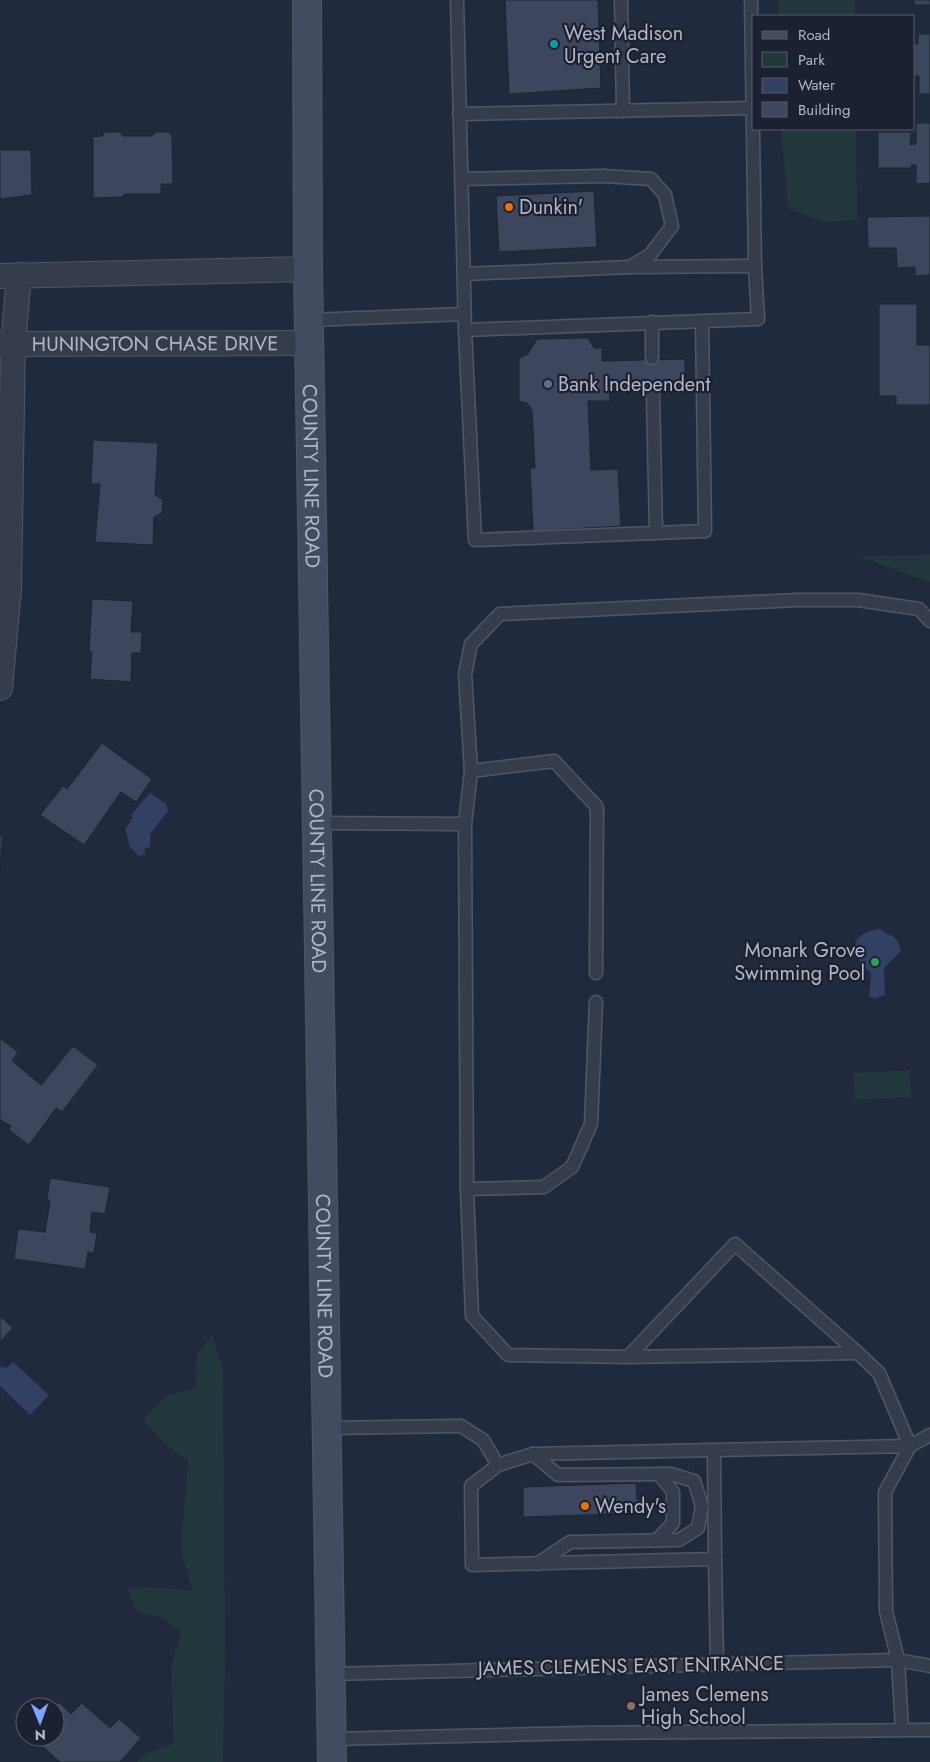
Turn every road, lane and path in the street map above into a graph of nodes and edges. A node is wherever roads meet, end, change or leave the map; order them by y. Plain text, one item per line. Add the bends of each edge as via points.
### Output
1 (306, 0) edge
2 (457, 0) edge
3 (621, 0) edge
4 (751, 0) edge
5 (752, 36) edge
6 (752, 108) edge
7 (623, 111) junction
8 (459, 114) junction
9 (754, 130) edge
10 (460, 179) junction
11 (756, 266) junction
12 (630, 267) junction
13 (308, 269) junction
14 (464, 274) junction
15 (9, 276) edge
16 (464, 314) junction
17 (702, 321) junction
18 (652, 322) junction
19 (465, 330) junction
20 (309, 332) junction
21 (6, 344) edge
22 (652, 358) dead end
23 (653, 394) dead end
24 (656, 533) junction
25 (930, 621) edge
26 (0, 688) edge
27 (470, 771) junction
28 (317, 823) junction
29 (465, 824) junction
30 (596, 973) dead end
31 (596, 1002) dead end
32 (468, 1189) junction
33 (858, 1352) junction
34 (628, 1357) junction
35 (327, 1428) junction
36 (930, 1435) edge
37 (910, 1446) junction
38 (714, 1450) junction
39 (533, 1454) junction
40 (498, 1465) junction
41 (659, 1474) junction
42 (656, 1541) junction
43 (715, 1559) junction
44 (537, 1564) junction
45 (898, 1660) junction
46 (717, 1664) junction
47 (930, 1666) edge
48 (331, 1674) junction
49 (902, 1729) junction
50 (930, 1730) edge
51 (332, 1751) edge

1 - 13 main road, COUNTY LINE ROAD
2 - 8 lane
3 - 7 lane
4 - 5 lane
6 - 7 lane
7 - 8 lane
8 - 10 lane
9 - 11 lane
10 - 12 lane via 604,176 651,179 665,195 672,226 650,255
10 - 14 lane
11 - 12 lane
11 - 17 lane via 758,319
12 - 14 lane
13 - 15 street
13 - 20 main road, COUNTY LINE ROAD
14 - 16 lane
15 - 21 street
16 - 19 lane
16 - 20 lane
17 - 18 lane
17 - 24 lane via 705,531
18 - 19 lane
18 - 22 lane
19 - 24 lane via 475,540
20 - 21 street, HUNINGTON CHASE DRIVE
20 - 28 main road, COUNTY LINE ROAD
21 - 26 street via 9,590
23 - 24 lane
25 - 27 lane via 919,609 858,600 500,614 471,644 465,674
27 - 29 lane
27 - 30 lane via 554,761 597,807
28 - 29 lane
28 - 35 main road, COUNTY LINE ROAD
29 - 32 lane
31 - 32 lane via 592,1124 572,1167 544,1187
32 - 34 lane via 472,1316 508,1355
33 - 34 lane
33 - 34 lane via 735,1244
33 - 37 lane via 879,1373
35 - 40 lane via 461,1426 483,1440
35 - 48 main road, COUNTY LINE ROAD
36 - 37 lane
37 - 38 lane
37 - 45 lane via 885,1492 886,1612
38 - 39 lane
38 - 43 lane
39 - 40 lane
39 - 41 lane via 558,1475
40 - 44 lane via 471,1486 472,1565
41 - 42 lane via 673,1492 673,1523
41 - 42 lane via 694,1481 702,1506 698,1528 679,1540
42 - 44 lane via 570,1542
43 - 44 lane
43 - 46 lane
45 - 46 lane, JAMES CLEMENS EAST ENTRANCE
45 - 47 lane, JAMES CLEMENS EAST ENTRANCE
45 - 49 lane
46 - 48 lane, JAMES CLEMENS EAST ENTRANCE
48 - 51 main road, COUNTY LINE ROAD
49 - 50 lane
49 - 51 lane via 582,1732

